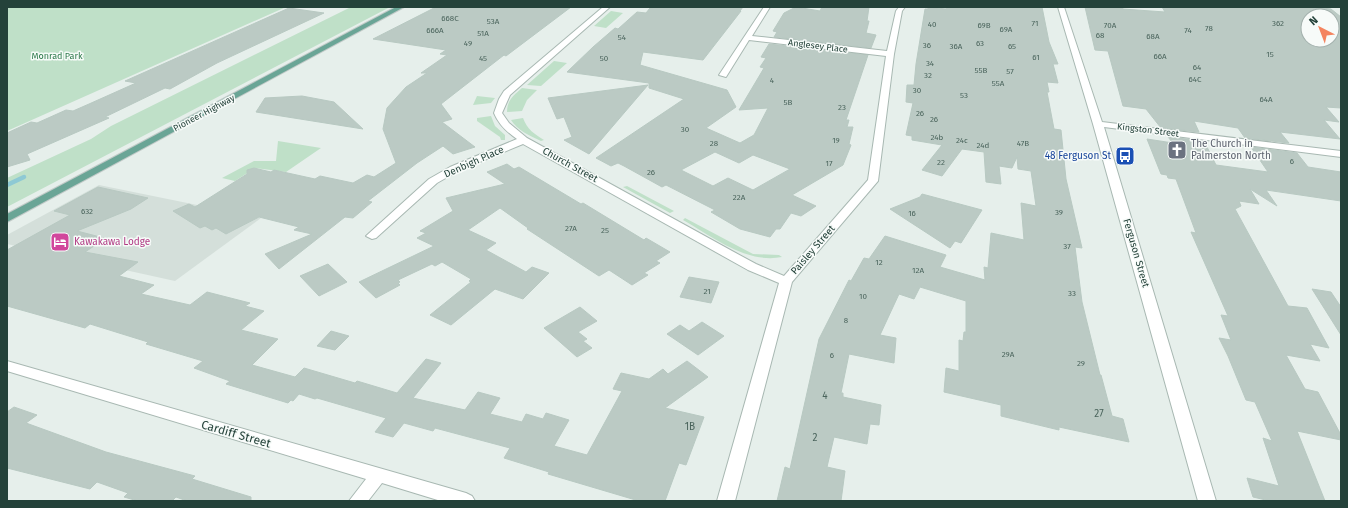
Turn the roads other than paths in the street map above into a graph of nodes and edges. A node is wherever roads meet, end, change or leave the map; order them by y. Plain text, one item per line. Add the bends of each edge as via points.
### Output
1 (400, 7) edge
2 (607, 7) edge
3 (767, 7) edge
4 (902, 7) edge
5 (1061, 7) edge
6 (747, 38) junction
7 (890, 54) junction
8 (723, 75) dead end
9 (1098, 124) junction
10 (524, 140) junction
11 (1341, 154) edge
12 (7, 219) edge
13 (372, 236) dead end
14 (786, 281) junction
15 (7, 366) edge
16 (378, 476) junction
17 (358, 501) edge
18 (466, 501) edge
19 (726, 501) edge
20 (1207, 501) edge

1 - 12 main road, Pioneer Highway
2 - 10 street, Church Street via 515,85 503,99 498,113 501,120
3 - 6 street
4 - 7 street, Paisley Street
5 - 9 street, Ferguson Street
6 - 7 street, Anglesey Place
6 - 8 street
7 - 14 street, Paisley Street via 873,181
9 - 11 street, Kingston Street
9 - 20 street, Ferguson Street
10 - 13 street, Denbigh Place via 454,169 433,181
10 - 14 street, Church Street via 752,267
14 - 19 street, Paisley Street
15 - 16 street, Cardiff Street
16 - 17 street
16 - 18 street, Cardiff Street

